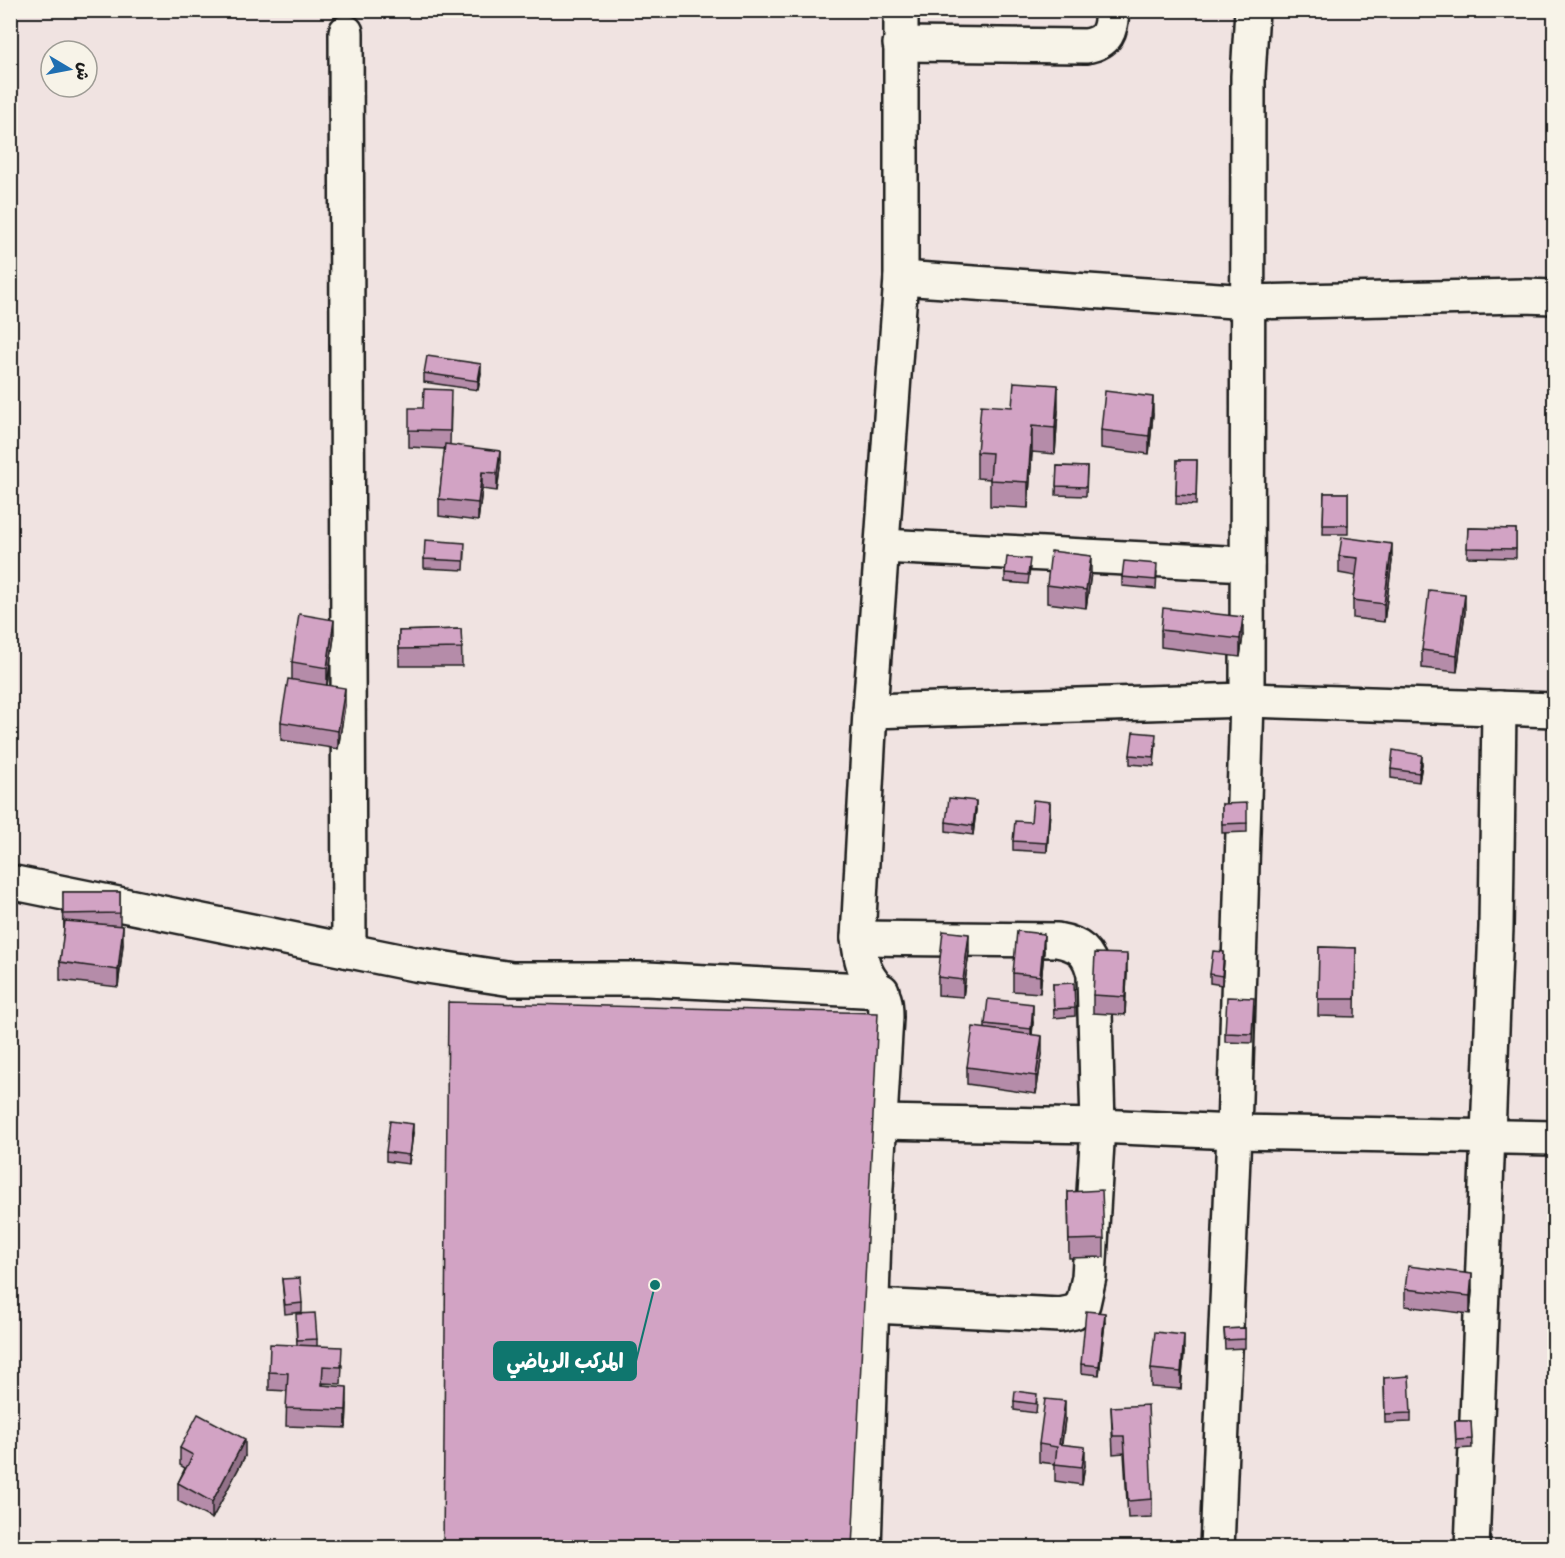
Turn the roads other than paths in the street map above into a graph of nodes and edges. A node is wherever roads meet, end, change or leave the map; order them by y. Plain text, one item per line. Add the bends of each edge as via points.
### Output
1 (901, 10) edge
2 (1112, 10) edge
3 (1252, 10) edge
4 (346, 32) dead end
5 (900, 44) junction
6 (901, 278) junction
7 (1554, 297) edge
8 (1248, 303) junction
9 (882, 546) junction
10 (1247, 564) junction
11 (1248, 700) junction
12 (1499, 708) junction
13 (1554, 710) edge
14 (870, 711) junction
15 (10, 882) edge
16 (858, 938) junction
17 (349, 951) junction
18 (882, 992) junction
19 (879, 1122) junction
20 (1098, 1126) junction
21 (1234, 1132) junction
22 (1487, 1136) junction
23 (1554, 1138) edge
24 (873, 1306) junction
25 (864, 1548) edge
26 (1217, 1548) edge
27 (1472, 1548) edge

1 - 5 street
2 - 5 street via 1106,37 1086,46
3 - 8 street via 1248,76
4 - 17 street
5 - 6 street
6 - 8 street
6 - 9 street
7 - 8 street
8 - 10 street
9 - 10 street
9 - 14 street
10 - 11 street
11 - 12 street
11 - 14 street
11 - 21 street
12 - 13 street
12 - 22 street via 1496,927
14 - 16 street
15 - 17 street
16 - 18 street via 862,963
16 - 20 street via 1074,943 1092,962 1094,975
17 - 18 street via 512,979 647,979
18 - 19 street via 886,1017
19 - 20 street
19 - 24 street
20 - 21 street
20 - 24 street via 1089,1277 1083,1305 1060,1315
21 - 22 street
21 - 26 street
22 - 23 street
22 - 27 street
24 - 25 street

